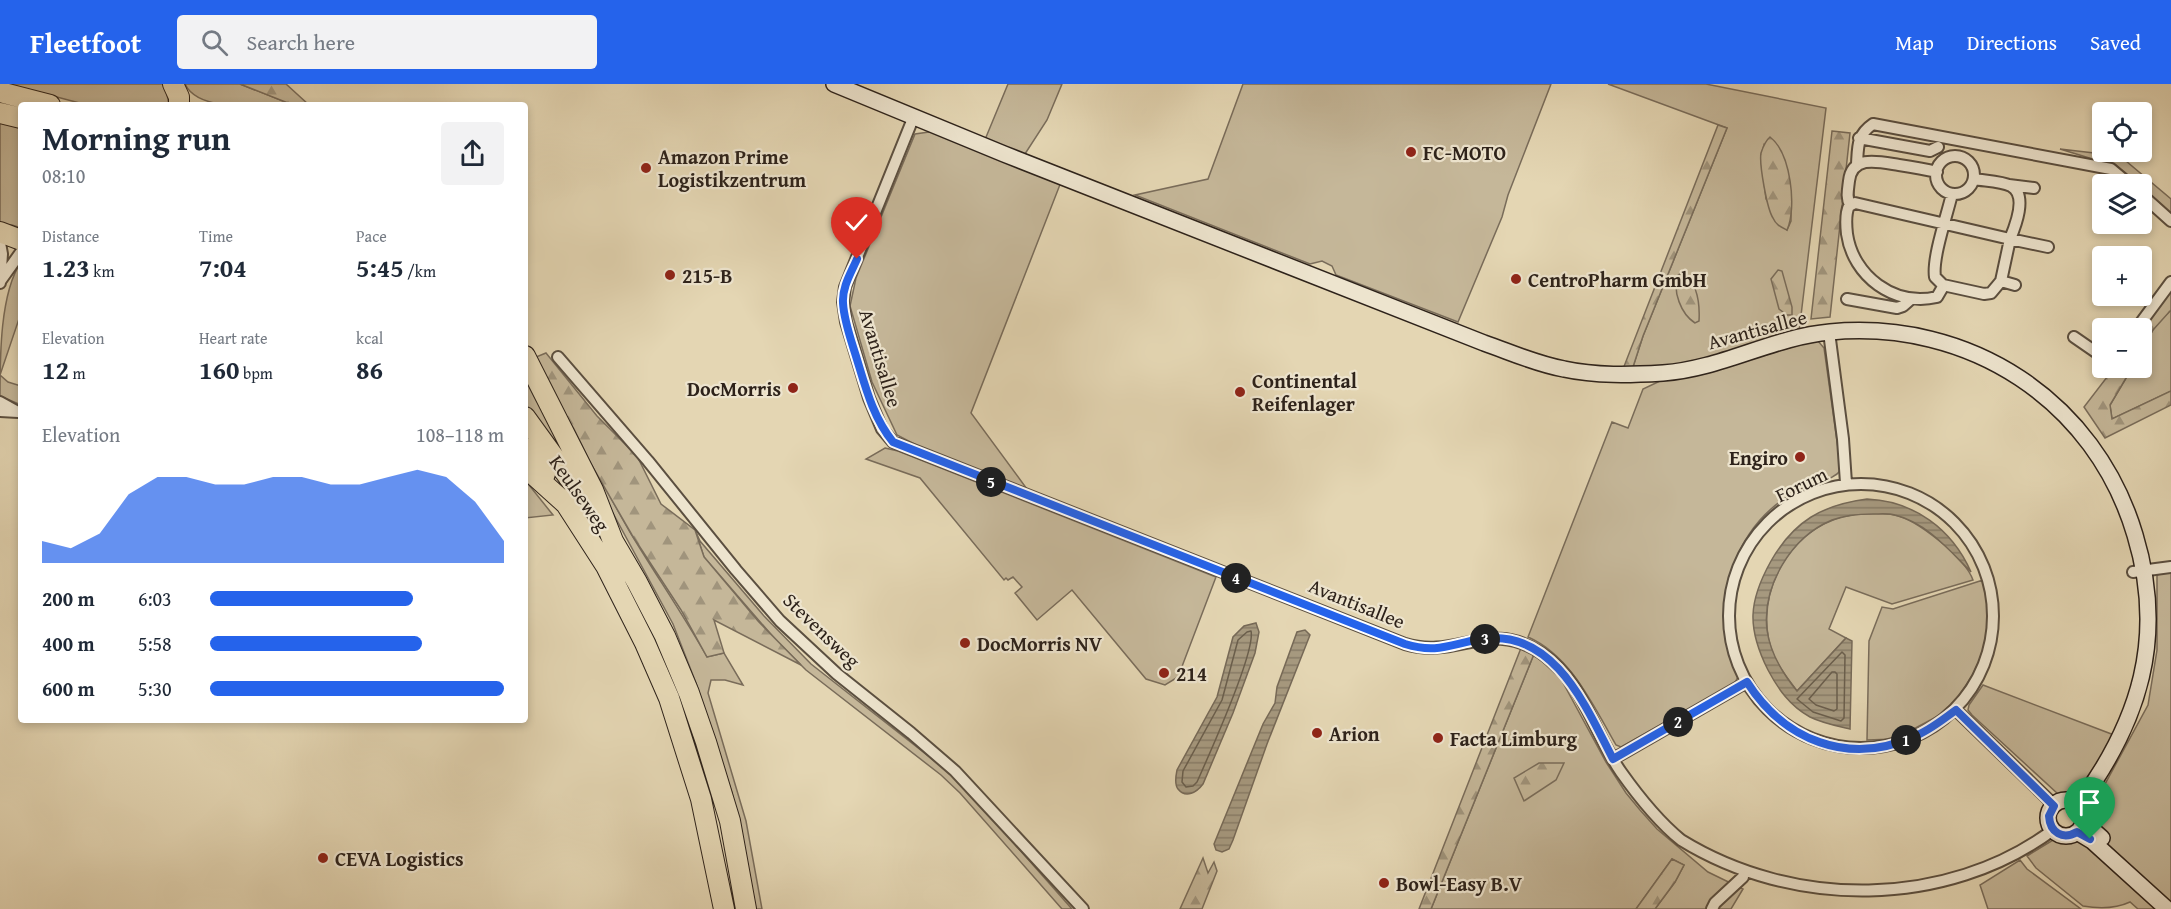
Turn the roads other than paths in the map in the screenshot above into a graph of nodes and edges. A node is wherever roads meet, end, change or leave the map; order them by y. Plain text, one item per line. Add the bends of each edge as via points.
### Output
1 (834, 84) edge
2 (0, 92) edge
3 (39, 102) edge
4 (0, 113) edge
5 (914, 116) junction
6 (18, 117) edge
7 (1859, 138) junction
8 (1939, 142) junction
9 (1947, 159) junction
10 (1857, 164) junction
11 (1937, 172) junction
12 (2117, 174) edge
13 (1974, 179) junction
14 (1952, 194) junction
15 (2152, 204) edge
16 (1850, 205) junction
17 (2171, 221) edge
18 (1944, 224) junction
19 (0, 232) edge
20 (18, 239) edge
21 (2010, 240) junction
22 (0, 243) edge
23 (2048, 247) dead end
24 (18, 256) edge
25 (2001, 281) junction
26 (0, 282) edge
27 (2171, 282) edge
28 (1944, 285) junction
29 (2015, 285) dead end
30 (1847, 299) dead end
31 (1911, 299) junction
32 (2145, 318) edge
33 (1829, 332) junction
34 (2074, 337) dead end
35 (2092, 349) edge
36 (558, 357) dead end
37 (528, 362) edge
38 (0, 402) edge
39 (0, 411) edge
40 (18, 412) edge
41 (18, 413) edge
42 (528, 421) edge
43 (528, 452) edge
44 (528, 470) edge
45 (1846, 483) junction
46 (566, 504) junction
47 (614, 541) junction
48 (2171, 567) edge
49 (2138, 570) junction
50 (1747, 682) junction
51 (1956, 710) junction
52 (1613, 759) junction
53 (2078, 805) junction
54 (2054, 806) junction
55 (2080, 827) junction
56 (2053, 830) junction
57 (1743, 877) junction
58 (1783, 892) dead end
59 (1912, 898) dead end
60 (2171, 901) edge
61 (724, 909) edge
62 (746, 909) edge
63 (1083, 909) edge
64 (1712, 909) edge
65 (2167, 909) edge

1 - 5 street, Avantisallee
2 - 3 highway
4 - 6 highway
5 - 33 street, Avantisallee via 1484,343 1562,369 1595,374 1666,373
5 - 52 street, Avantisallee via 845,287 843,302 873,411 893,442 1405,644 1440,649 1484,639 1521,642 1542,653 1565,676
7 - 8 street via 1930,151
7 - 8 street via 1873,124
7 - 10 street
8 - 9 street
8 - 12 street via 2111,169
9 - 11 street
9 - 13 street via 1966,160
10 - 11 street via 1873,161
10 - 16 street via 1849,177
11 - 14 street via 1940,186
13 - 14 street via 1966,191
13 - 21 street via 2026,190
14 - 18 street
15 - 17 street
16 - 18 street
16 - 31 street via 1846,227 1857,264 1877,285
18 - 21 street
18 - 28 street via 1934,271 1938,282
19 - 20 highway
21 - 23 street
21 - 25 street
22 - 26 street
24 - 26 street
25 - 28 street via 1995,290 1984,294
25 - 29 street
27 - 32 street
28 - 31 street via 1936,297
30 - 31 street via 1897,308
33 - 45 street, Forum
33 - 49 street, Avantisallee via 1896,331 1924,337 1981,356 2036,388 2084,434 2104,464 2133,526
34 - 35 street
36 - 63 street, Stevensweg via 780,621 837,674 955,771
37 - 47 highway via 593,490
38 - 40 street
39 - 41 street
42 - 47 highway, Keulseweg
43 - 46 highway, Keulseweg
44 - 46 highway
45 - 50 street, Forum via 1819,491 1773,518 1740,562 1729,615 1731,642
45 - 51 street, Forum via 1890,487 1934,506 1968,537 1980,556 1988,575 1994,631 1977,681
46 - 61 highway via 617,587 669,698 701,799
47 - 62 highway via 689,693 730,821
48 - 49 street
49 - 53 street, Avantisallee via 2148,642 2142,681 2116,748
50 - 51 street, Forum via 1758,699 1785,724 1806,737 1856,750 1886,747 1914,737
50 - 52 street
51 - 54 street
52 - 57 street, Avantisallee via 1649,808 1681,840
53 - 54 street via 2065,800
53 - 55 street via 2082,810
54 - 56 street via 2049,816
55 - 56 street via 2068,836
55 - 60 street
55 - 65 street
56 - 59 street via 2020,855 1974,880
57 - 58 street, Avantisallee
57 - 64 street

